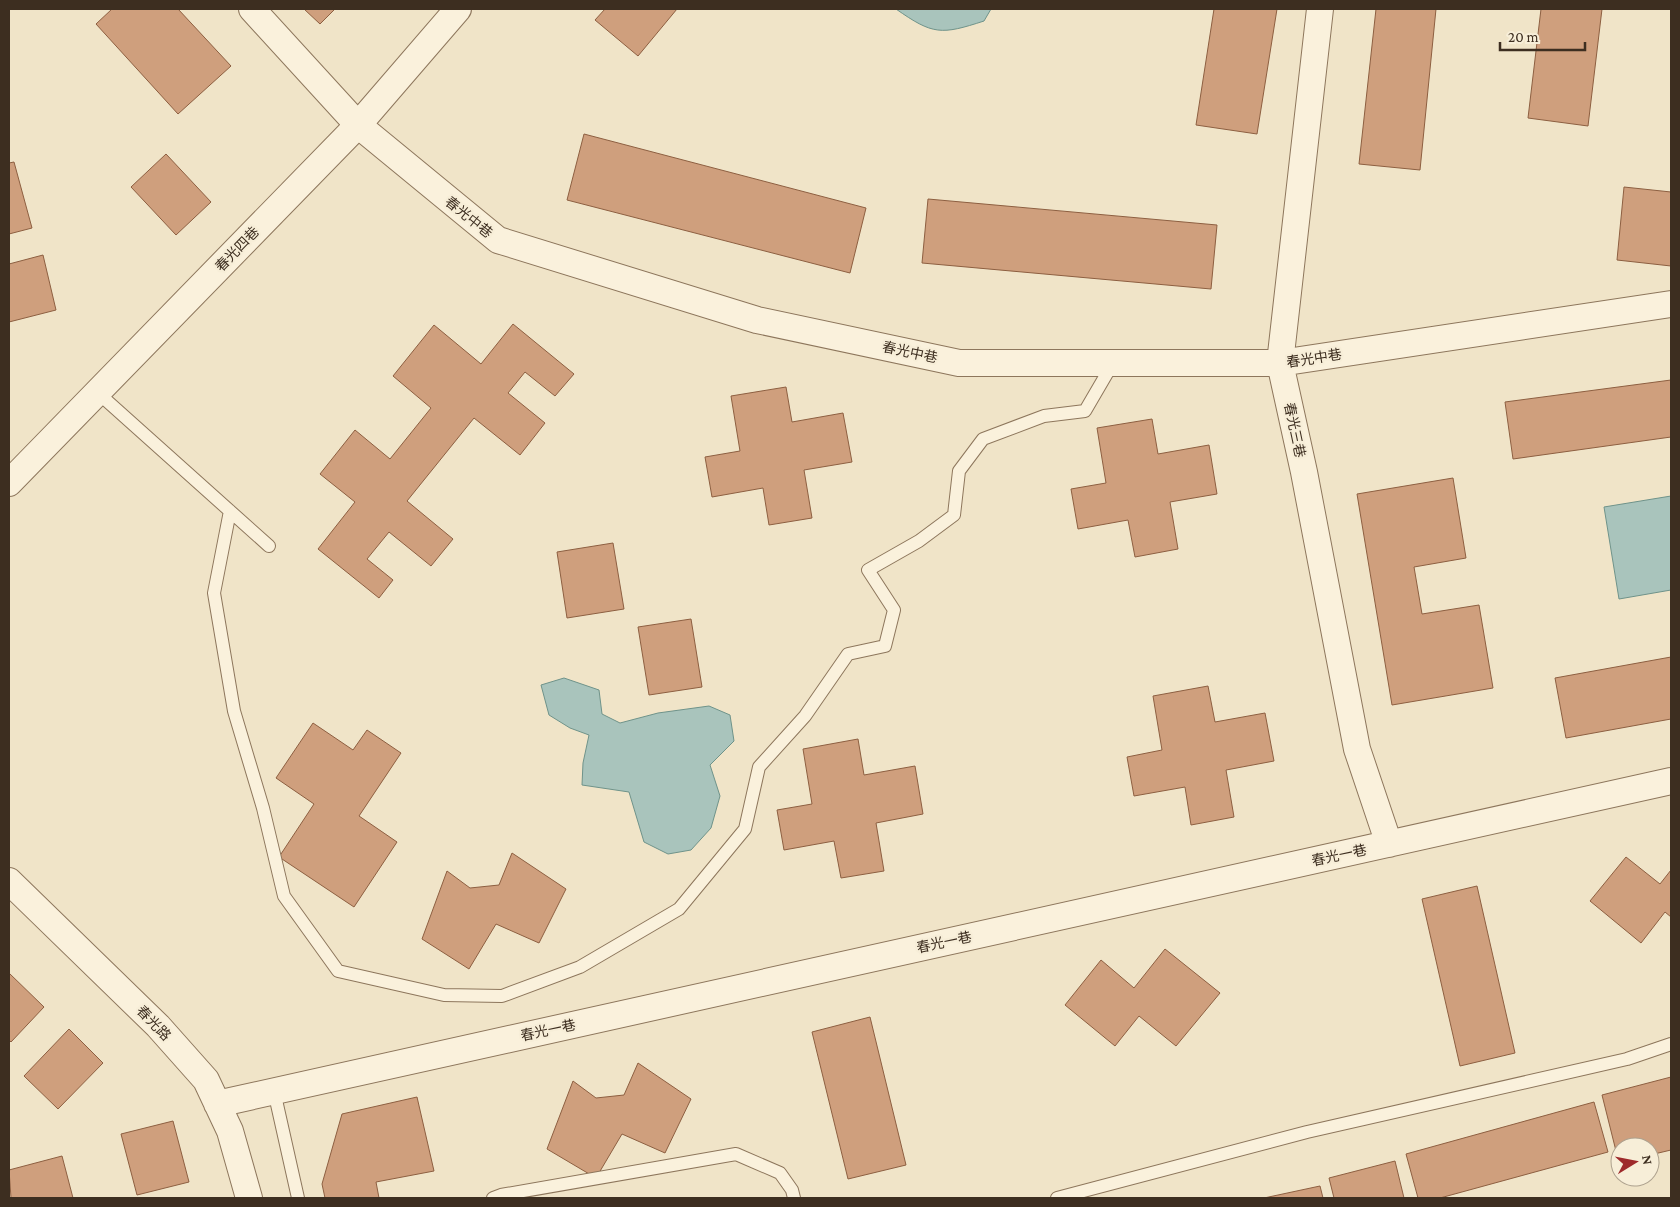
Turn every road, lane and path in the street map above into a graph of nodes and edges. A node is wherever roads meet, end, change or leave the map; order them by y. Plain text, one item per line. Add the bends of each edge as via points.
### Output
1 (252, 9) edge
2 (458, 9) edge
3 (1320, 9) edge
4 (358, 125) junction
5 (1671, 304) edge
6 (1113, 363) junction
7 (1280, 363) junction
8 (97, 392) junction
9 (9, 483) edge
10 (230, 511) junction
11 (269, 546) dead end
12 (1671, 781) edge
13 (1389, 844) junction
14 (9, 881) edge
15 (1671, 1044) edge
16 (274, 1091) junction
17 (217, 1104) junction
18 (249, 1198) edge
19 (298, 1198) edge
20 (493, 1198) edge
21 (794, 1198) edge
22 (1057, 1198) edge

1 - 4 street, 春光中巷
2 - 4 street, 春光四巷
3 - 7 street, 春光三巷
4 - 6 street, 春光中巷 via 498,240 757,320 959,363
4 - 8 street, 春光四巷
5 - 7 street, 春光中巷
6 - 7 street, 春光中巷
6 - 10 lane via 1086,411 1044,416 983,439 959,472 954,515 919,541 868,570 894,610 885,646 848,654 805,716 760,767 745,830 679,909 580,967 502,996 444,995 338,971 284,896 263,808 234,710 214,593
7 - 13 street, 春光三巷 via 1357,749
8 - 9 street, 春光四巷
8 - 10 lane
10 - 11 lane
12 - 13 street, 春光一巷
13 - 16 street, 春光一巷
14 - 17 street, 春光路 via 158,1026 206,1080
15 - 22 lane via 1627,1059 1307,1132
16 - 17 street, 春光一巷
16 - 19 lane
17 - 18 street, 春光路 via 230,1131
20 - 21 lane via 736,1154 780,1173

